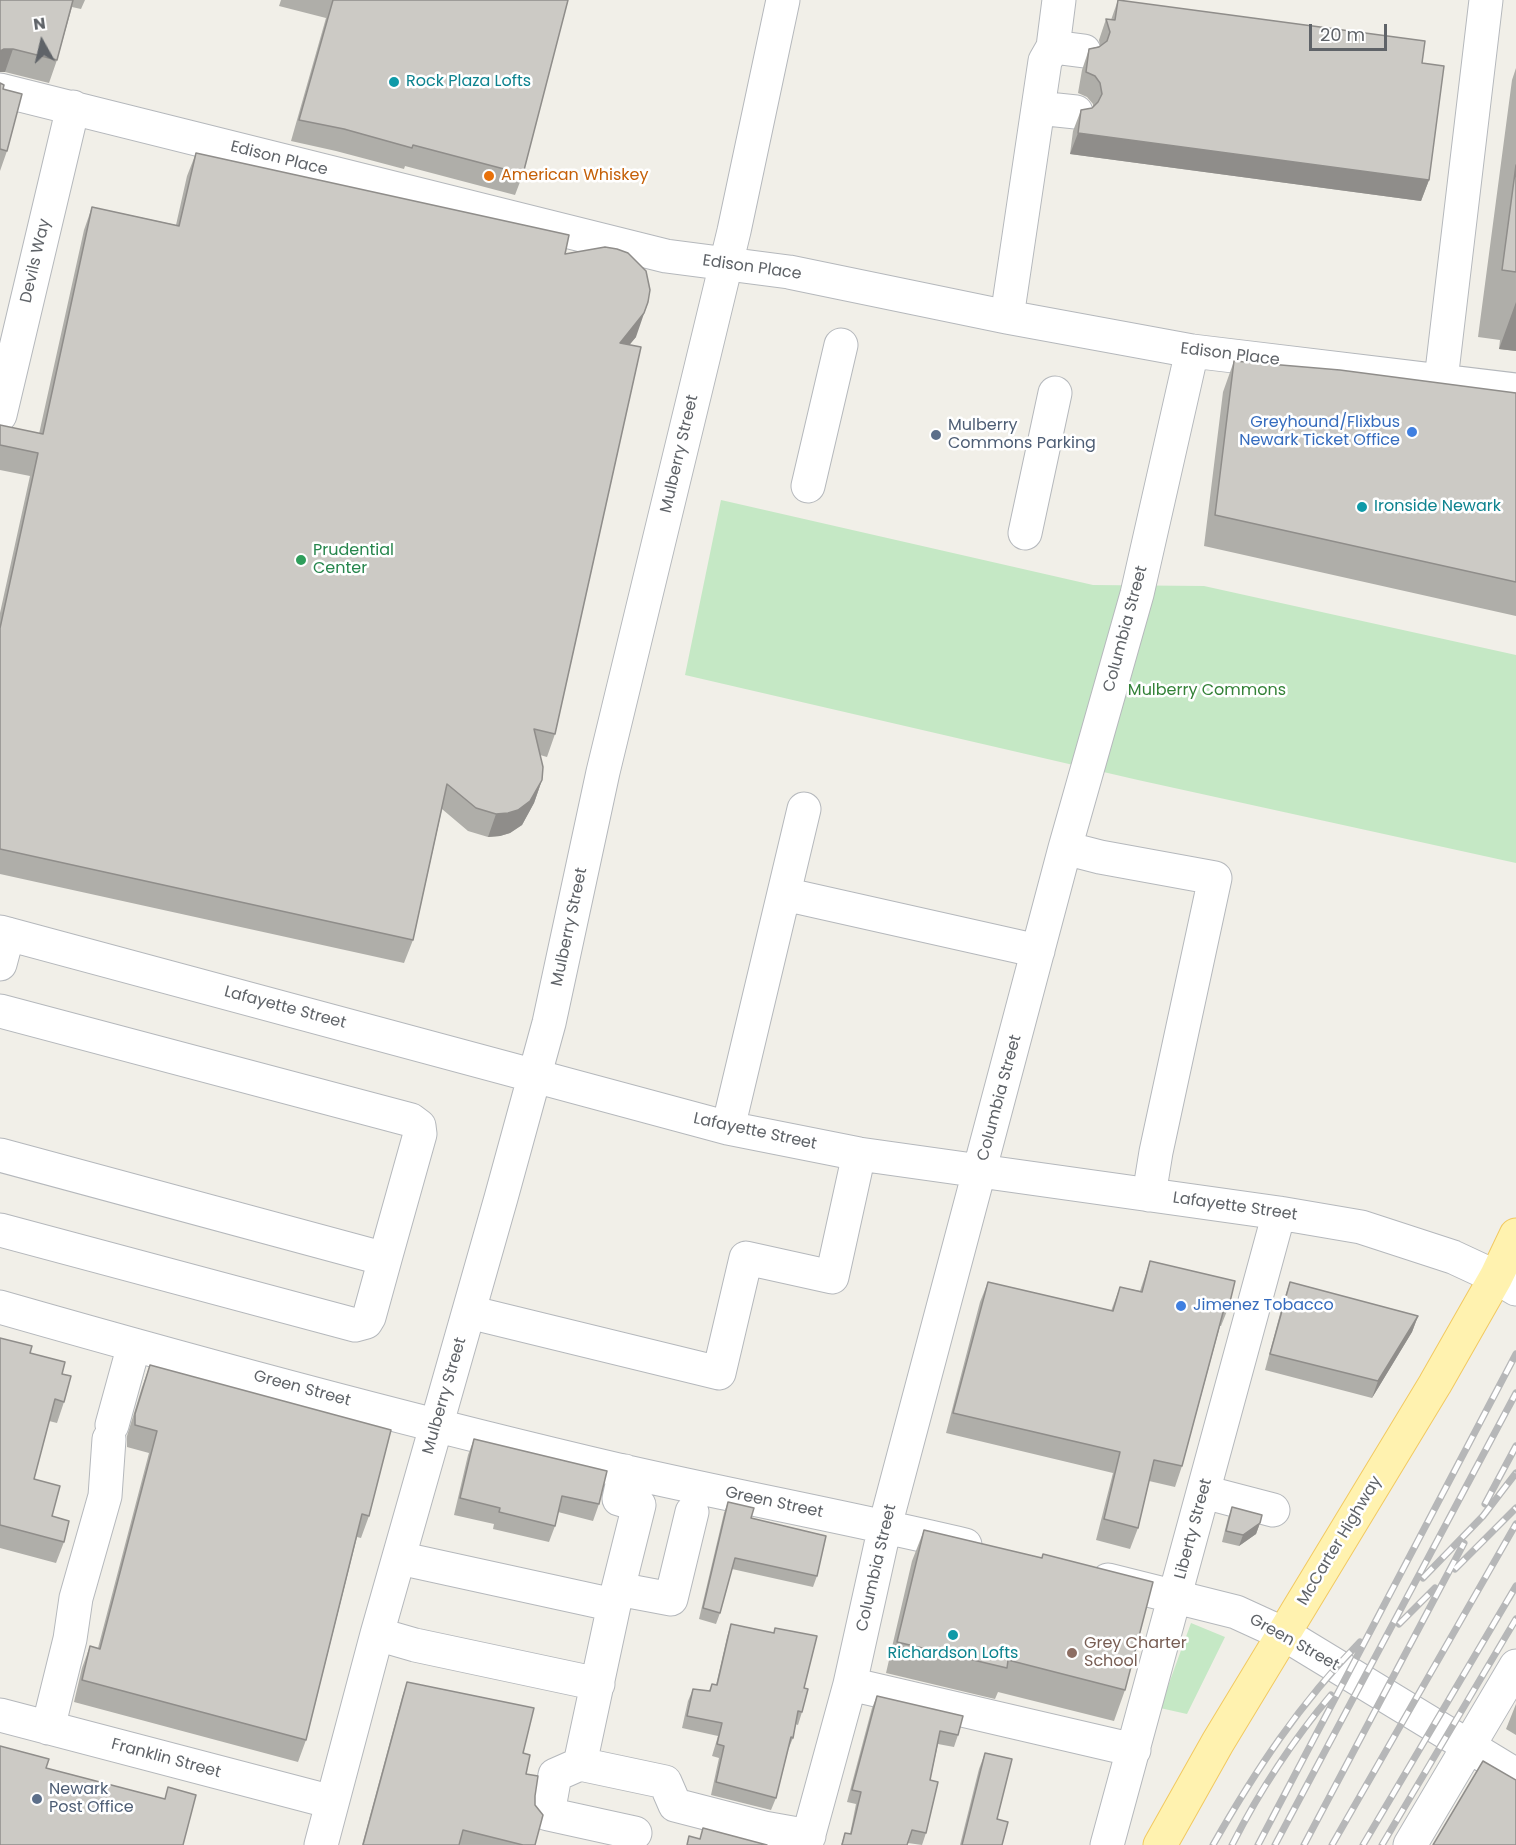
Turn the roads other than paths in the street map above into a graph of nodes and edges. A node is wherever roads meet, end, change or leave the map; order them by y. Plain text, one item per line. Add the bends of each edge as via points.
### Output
1 (783, 0) edge
2 (1059, 0) edge
3 (1486, 0) edge
4 (0, 90) edge
5 (73, 107) junction
6 (1038, 108) junction
7 (1076, 112) dead end
8 (726, 264) junction
9 (1007, 317) junction
10 (841, 345) dead end
11 (1192, 351) junction
12 (1441, 380) junction
13 (1516, 390) edge
14 (1055, 393) dead end
15 (0, 415) edge
16 (808, 486) dead end
17 (1025, 533) dead end
18 (804, 809) dead end
19 (1065, 848) junction
20 (784, 894) junction
21 (3, 943) edge
22 (1038, 951) junction
23 (0, 1011) edge
24 (535, 1075) junction
25 (728, 1128) junction
26 (859, 1154) junction
27 (0, 1155) edge
28 (981, 1171) junction
29 (1149, 1195) junction
30 (1279, 1213) junction
31 (0, 1230) edge
32 (1516, 1235) edge
33 (386, 1259) junction
34 (1506, 1283) edge
35 (0, 1307) edge
36 (469, 1312) junction
37 (134, 1345) junction
38 (436, 1425) junction
39 (625, 1471) junction
40 (1204, 1492) junction
41 (1273, 1510) dead end
42 (692, 1512) dead end
43 (885, 1526) junction
44 (990, 1552) edge
45 (399, 1558) junction
46 (1083, 1574) edge
47 (1176, 1596) junction
48 (616, 1597) junction
49 (377, 1634) junction
50 (1284, 1634) junction
51 (1516, 1666) edge
52 (598, 1684) junction
53 (850, 1684) junction
54 (0, 1715) edge
55 (48, 1728) junction
56 (1468, 1747) junction
57 (1134, 1750) junction
58 (580, 1764) junction
59 (1516, 1775) edge
60 (332, 1802) junction
61 (636, 1833) dead end
62 (808, 1841) edge
63 (321, 1845) edge
64 (1107, 1845) edge
65 (1160, 1845) edge
66 (1410, 1845) edge

1 - 8 street, Mulberry Street
2 - 6 street via 1068,49 1045,62
3 - 12 street
4 - 5 street, Edison Place
5 - 8 street, Edison Place via 666,256
5 - 15 street, Devils Way
6 - 7 street
6 - 9 street
8 - 9 street, Edison Place via 789,272
8 - 24 street, Mulberry Street via 603,772
9 - 11 street, Edison Place
10 - 16 street
11 - 12 street, Edison Place
11 - 19 street, Columbia Street via 1137,594
12 - 13 street, Edison Place
14 - 17 street
18 - 20 street
19 - 22 street, Columbia Street
19 - 29 street via 1215,878
20 - 22 street
20 - 25 street
21 - 24 street, Lafayette Street
22 - 28 street, Columbia Street
23 - 33 street via 414,1121 420,1137
24 - 25 street, Lafayette Street
24 - 36 street, Mulberry Street
25 - 26 street, Lafayette Street
26 - 28 street, Lafayette Street
26 - 36 street via 832,1277 746,1258 719,1373
27 - 33 street
28 - 29 street, Lafayette Street
28 - 43 street, Columbia Street
29 - 30 street, Lafayette Street
30 - 34 street, Lafayette Street via 1361,1227 1453,1257
30 - 40 street, Liberty Street
31 - 33 street via 356,1325 369,1317
32 - 34 main road, McCarter Highway
34 - 50 main road, McCarter Highway via 1435,1384
35 - 37 street, Green Street
36 - 38 street, Mulberry Street
37 - 38 street, Green Street
37 - 55 street via 111,1432 105,1497 76,1598
38 - 39 street, Green Street
38 - 45 street, Mulberry Street
39 - 43 street, Green Street
39 - 48 street via 619,1499 639,1505
40 - 41 street
40 - 47 street, Liberty Street
42 - 48 street via 671,1599
43 - 44 street, Green Street
43 - 53 street, Columbia Street
45 - 48 street
45 - 49 street, Mulberry Street
46 - 47 street, Green Street
47 - 50 street, Green Street via 1236,1612
47 - 57 street, Liberty Street
48 - 52 street
49 - 52 street
49 - 60 street, Mulberry Street
50 - 56 street, Green Street
50 - 65 main road, McCarter Highway
51 - 56 street
52 - 58 street
53 - 57 street
53 - 62 street, Columbia Street
54 - 55 street, Franklin Street
55 - 60 street, Franklin Street
56 - 59 street, Green Street
56 - 66 street
57 - 64 street, Liberty Street
58 - 61 street via 555,1775 548,1814
58 - 62 street via 665,1782 675,1805
60 - 63 street, Mulberry Street

